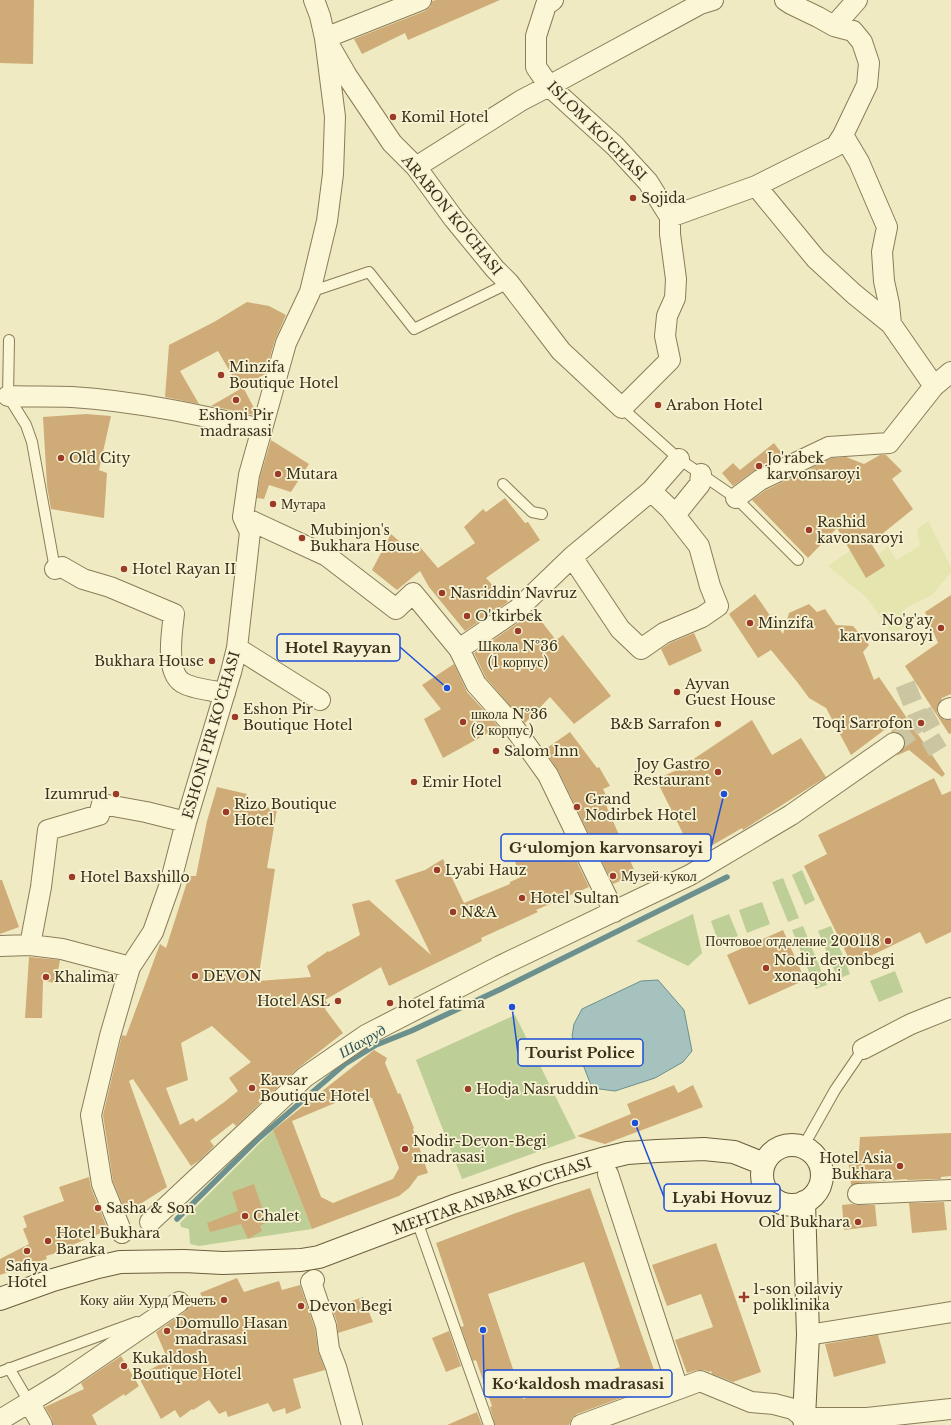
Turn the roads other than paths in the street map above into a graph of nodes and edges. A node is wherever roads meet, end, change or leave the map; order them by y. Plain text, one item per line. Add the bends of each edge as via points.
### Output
1 (314, 0) edge
2 (421, 0) edge
3 (553, 0) edge
4 (713, 0) edge
5 (785, 0) edge
6 (857, 0) edge
7 (834, 26) junction
8 (325, 38) junction
9 (549, 86) junction
10 (843, 135) junction
11 (416, 167) junction
12 (756, 186) junction
13 (670, 217) junction
14 (509, 283) junction
15 (310, 292) junction
16 (891, 324) junction
17 (9, 340) dead end
18 (951, 372) edge
19 (934, 386) junction
20 (4, 397) edge
21 (622, 408) junction
22 (262, 429) junction
23 (679, 459) junction
24 (701, 474) junction
25 (503, 484) dead end
26 (651, 491) junction
27 (736, 498) junction
28 (542, 514) dead end
29 (675, 515) junction
30 (243, 517) junction
31 (572, 557) junction
32 (798, 560) dead end
33 (55, 569) joint
34 (237, 648) junction
35 (459, 649) junction
36 (225, 693) junction
37 (320, 700) dead end
38 (894, 743) tunnel mouth
39 (186, 822) junction
40 (614, 912) junction
41 (30, 945) junction
42 (0, 946) edge
43 (130, 967) junction
44 (951, 1008) edge
45 (863, 1049) joint
46 (802, 1147) junction
47 (764, 1164) junction
48 (608, 1174) dead end
49 (951, 1190) edge
50 (858, 1194) dead end
51 (804, 1202) junction
52 (416, 1221) junction
53 (150, 1222) dead end
54 (122, 1233) dead end
55 (314, 1280) dead end
56 (0, 1299) edge
57 (179, 1302) dead end
58 (951, 1312) edge
59 (163, 1313) junction
60 (808, 1335) junction
61 (5, 1370) edge
62 (678, 1389) junction
63 (30, 1402) junction
64 (951, 1409) edge
65 (0, 1420) edge
66 (805, 1422) edge
67 (868, 1422) edge
68 (42, 1425) edge
69 (352, 1425) edge
70 (489, 1425) edge
71 (580, 1425) edge

1 - 8 street, ARABON KO'CHASI
2 - 8 street
3 - 9 street, ISLOM KO'CHASI via 546,5 536,36 536,66
4 - 9 street via 700,4
5 - 7 street
6 - 7 street
7 - 10 street via 853,31 862,42 869,63 867,85
8 - 11 street, ARABON KO'CHASI via 347,76 392,142
8 - 15 street, ESHONI PIR KO'CHASI via 335,117 333,174 327,221
9 - 11 street via 522,100
9 - 13 street, ISLOM KO'CHASI via 615,146 648,182
10 - 12 street via 836,146
10 - 16 street via 859,162 887,227 882,252
11 - 14 street, ARABON KO'CHASI via 454,219
12 - 13 street
12 - 16 street via 816,259
13 - 21 street via 676,279 675,298 667,316 665,336 670,360
14 - 15 lane via 414,329 369,272
14 - 21 street, ARABON KO'CHASI via 561,351
15 - 22 street, ESHONI PIR KO'CHASI via 286,343
16 - 19 street
17 - 20 lane
18 - 19 street
19 - 27 street via 889,443 829,447 760,480
20 - 22 street via 71,397 117,401
20 - 33 lane via 26,425 32,442
21 - 23 lane
22 - 30 street, ESHONI PIR KO'CHASI via 249,475
23 - 24 lane
23 - 26 street
24 - 27 lane
24 - 29 street via 700,484
25 - 28 lane via 532,512
26 - 29 street
26 - 31 street
27 - 32 lane
29 - 31 street via 699,546 718,606 702,617 664,633 641,649 620,629
30 - 34 street, ESHONI PIR KO'CHASI via 250,532
30 - 35 street via 327,556 396,609 413,593
31 - 35 street via 518,609
33 - 36 street via 62,567 83,579 110,587 174,614 171,655 172,668 177,677 184,684
34 - 36 street, ESHONI PIR KO'CHASI
34 - 37 street
35 - 40 street via 476,684 510,722 548,775
36 - 39 street, ESHONI PIR KO'CHASI
38 - 40 street via 791,815 690,874
39 - 41 street via 102,804 99,815 48,830
39 - 43 street, ESHONI PIR KO'CHASI via 170,884 153,932
40 - 53 street via 500,966 366,1035 305,1077
41 - 42 street
41 - 43 street via 62,949
43 - 54 street, ESHONI PIR KO'CHASI via 91,1115 102,1184
44 - 45 street via 911,1024
45 - 46 lane
46 - 47 main road via 780,1147 770,1154
46 - 51 main road via 812,1153 819,1163 822,1174 819,1186
47 - 51 main road via 764,1187 771,1196 781,1203
47 - 52 main road, MEHTAR ANBAR KO'CHASI via 734,1152 704,1149 627,1154 550,1174
48 - 62 street
49 - 50 street
51 - 60 main road
52 - 56 main road, MEHTAR ANBAR KO'CHASI via 319,1257 223,1263 120,1262 53,1280
52 - 70 lane
55 - 69 street via 311,1282 326,1326 329,1349
57 - 59 street
58 - 60 street
59 - 61 lane
59 - 63 street
60 - 66 main road
61 - 63 lane
62 - 66 street via 700,1381 752,1402 793,1408
62 - 71 street
63 - 65 street
63 - 68 street
64 - 67 street
66 - 67 street

